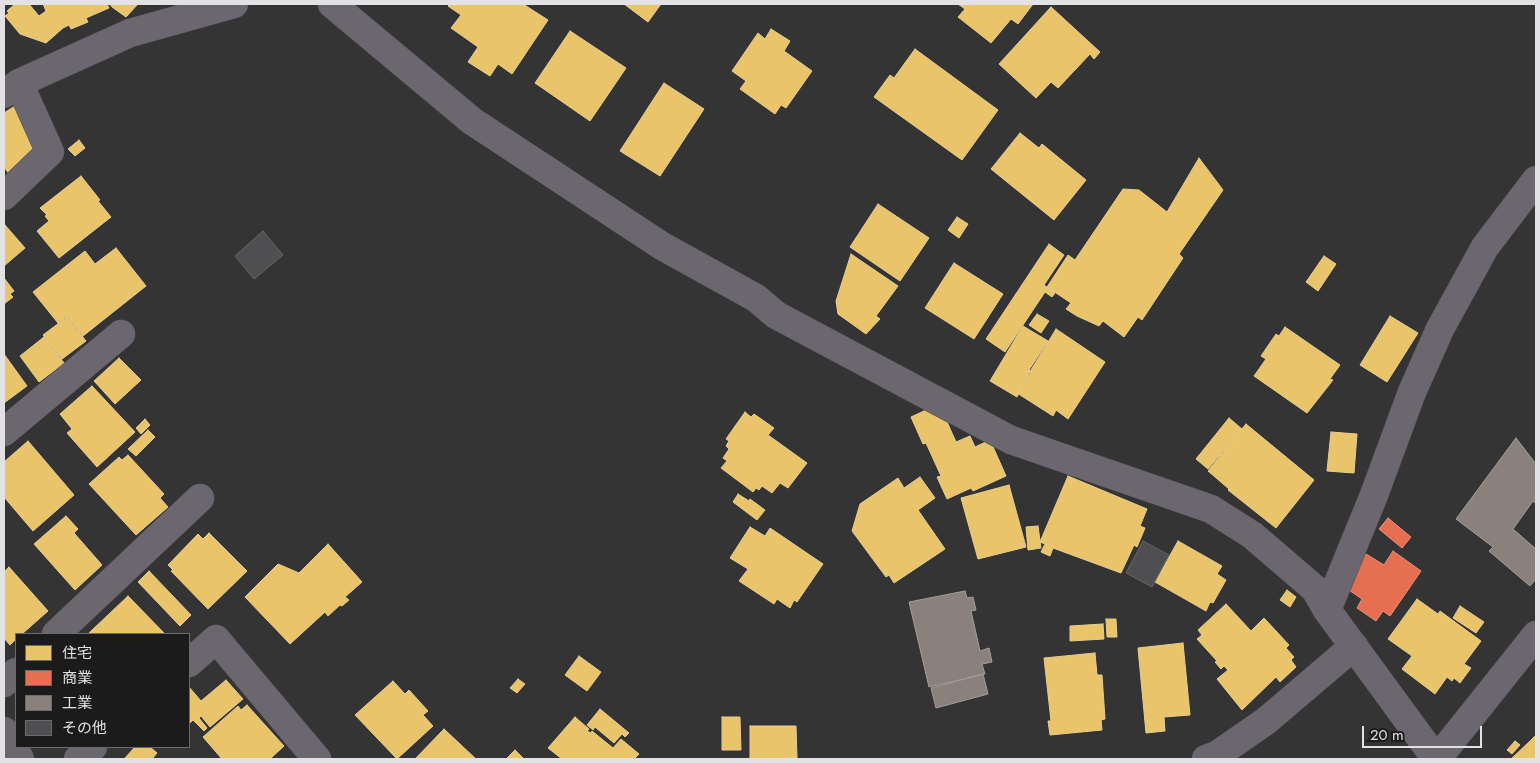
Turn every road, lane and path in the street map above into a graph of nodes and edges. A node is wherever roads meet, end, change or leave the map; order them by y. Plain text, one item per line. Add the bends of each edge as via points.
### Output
1 (234, 4) edge
2 (332, 4) edge
3 (12, 89) edge
4 (1536, 180) edge
5 (4, 196) edge
6 (121, 334) dead end
7 (4, 432) edge
8 (200, 498) dead end
9 (1327, 610) junction
10 (57, 633) edge
11 (1536, 635) edge
12 (1354, 646) junction
13 (190, 662) edge
14 (15, 673) edge
15 (4, 683) edge
16 (4, 731) edge
17 (92, 748) edge
18 (20, 759) edge
19 (78, 759) edge
20 (317, 759) edge
21 (1206, 759) edge
22 (1437, 759) edge

1 - 3 street via 130,33
2 - 9 street via 472,121 662,246 756,298 776,315 1011,440 1211,509 1252,535 1287,565 1315,590
3 - 5 street via 50,152
4 - 9 street via 1485,247 1440,329
6 - 7 street
8 - 10 street
9 - 12 street
11 - 22 street
12 - 21 street via 1266,721 1217,755
12 - 22 street
13 - 20 street via 216,639
14 - 15 street
16 - 18 street
17 - 19 street

